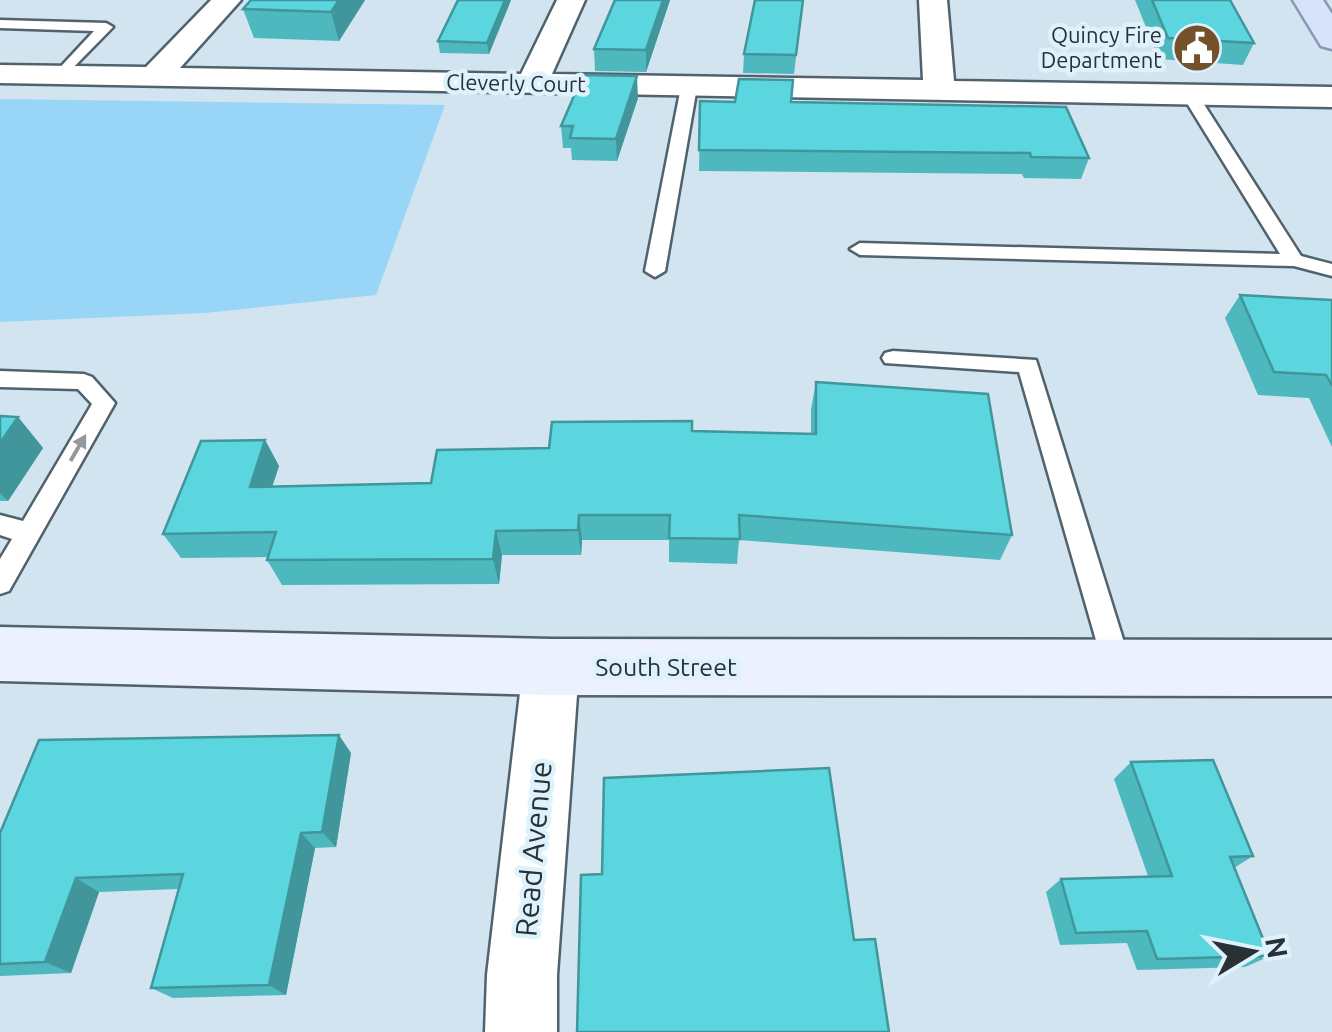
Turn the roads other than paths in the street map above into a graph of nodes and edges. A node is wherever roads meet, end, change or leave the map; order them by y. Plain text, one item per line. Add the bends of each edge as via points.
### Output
1 (227, 0) edge
2 (571, 0) edge
3 (933, 0) edge
4 (1308, 0) edge
5 (0, 24) edge
6 (1332, 39) edge
7 (0, 74) edge
8 (61, 74) junction
9 (155, 76) junction
10 (532, 84) junction
11 (689, 87) junction
12 (939, 92) junction
13 (1190, 95) junction
14 (1332, 98) edge
15 (860, 249) dead end
16 (1294, 260) junction
17 (1332, 270) edge
18 (656, 272) dead end
19 (893, 358) dead end
20 (0, 380) edge
21 (0, 525) edge
22 (29, 533) junction
23 (0, 583) edge
24 (0, 654) edge
25 (551, 667) junction
26 (1118, 668) junction
27 (1332, 668) edge
28 (520, 1032) edge

1 - 9 street
2 - 10 street
3 - 12 street
4 - 6 main road
5 - 8 lane via 106,28
7 - 8 street, Cleverly Court
8 - 9 street, Cleverly Court
9 - 10 street, Cleverly Court
10 - 11 street, Cleverly Court
11 - 12 street, Cleverly Court
11 - 18 lane
12 - 13 street, Cleverly Court
13 - 14 street, Cleverly Court
13 - 16 lane
15 - 16 lane
16 - 17 lane
19 - 26 lane via 1028,365
22 -> 20 lane via 104,404 84,382
21 - 22 lane
22 - 23 lane
24 - 25 main road, South Street
25 - 26 main road, South Street
25 - 28 street, Read Avenue
26 - 27 main road, South Street

